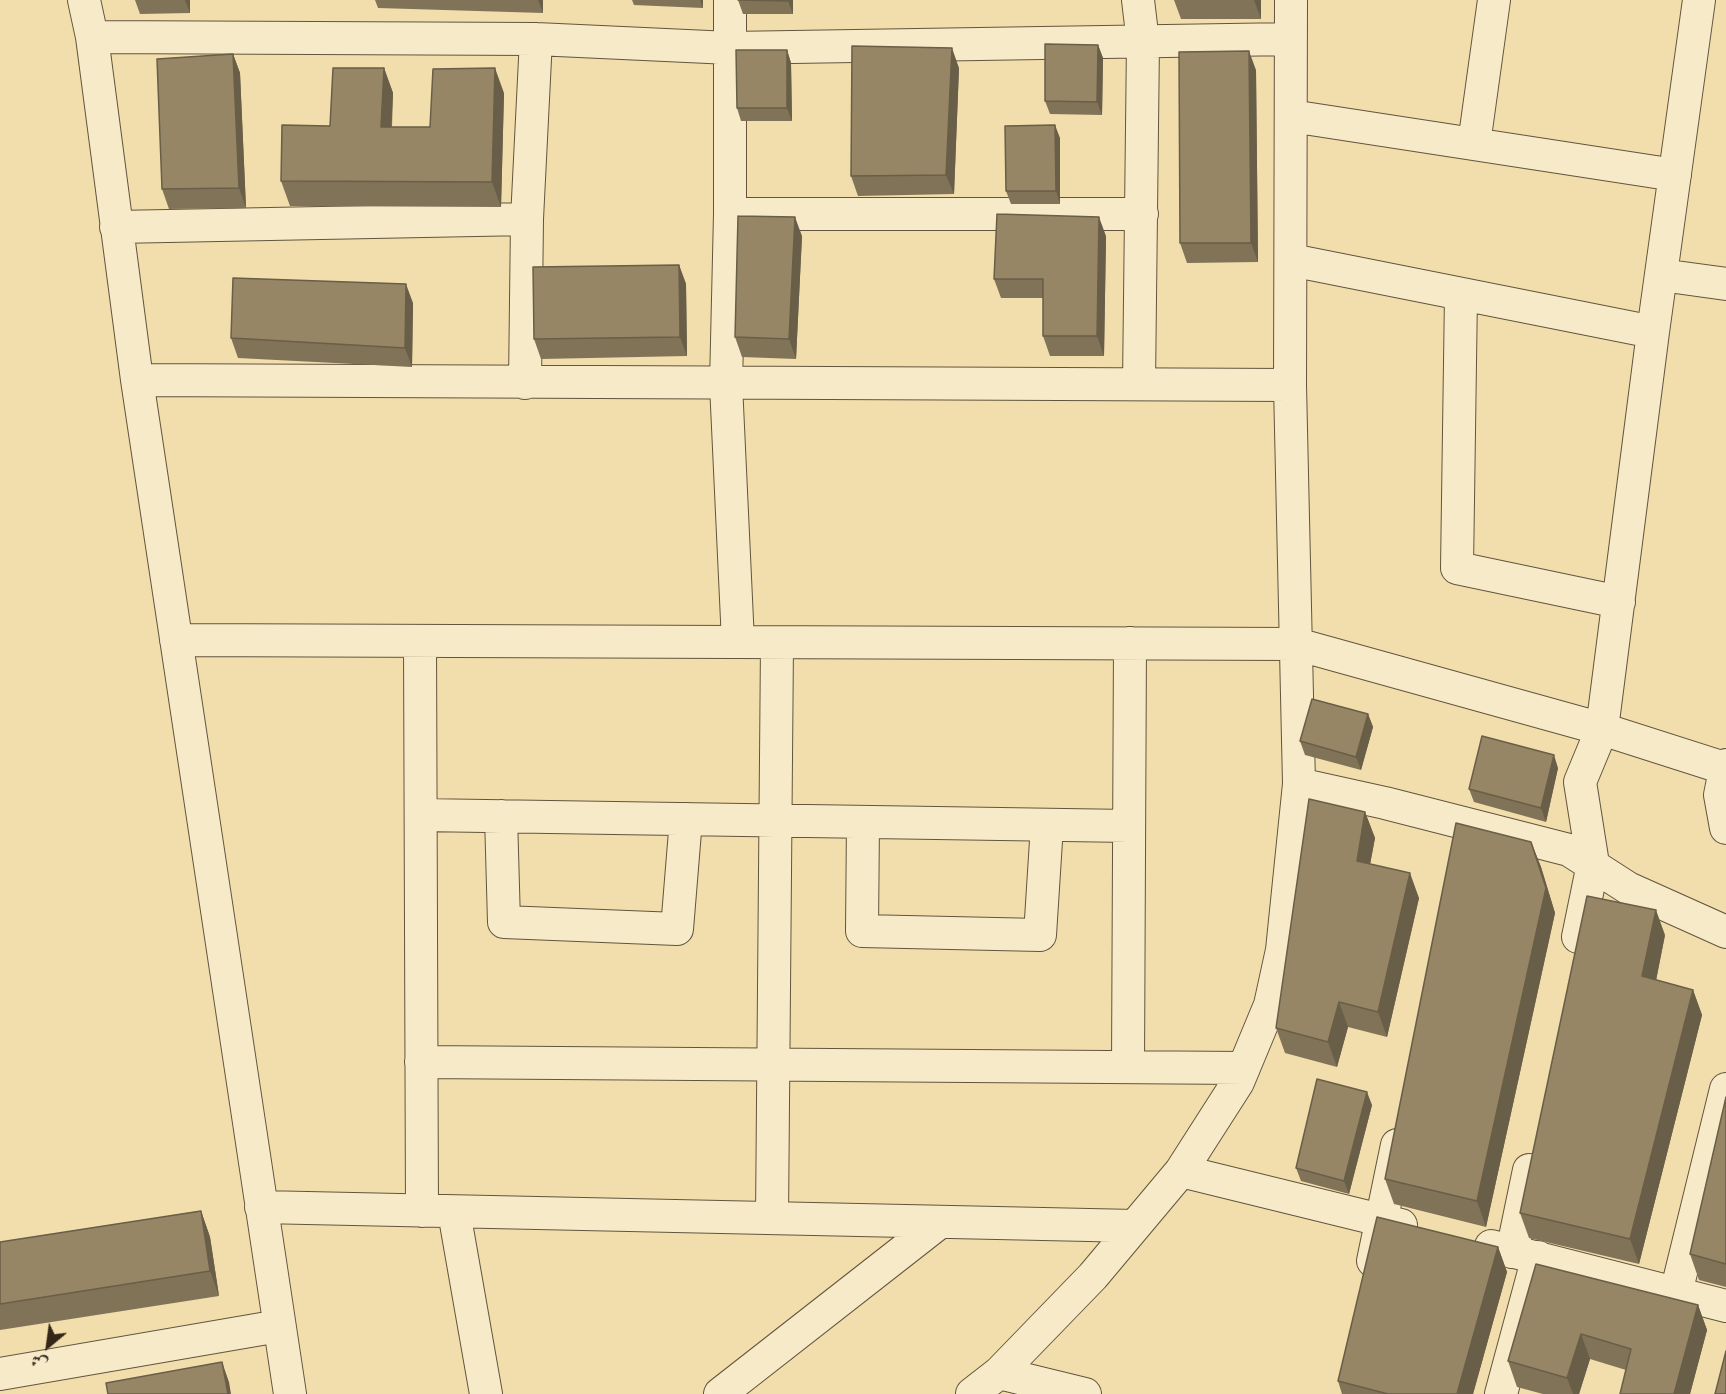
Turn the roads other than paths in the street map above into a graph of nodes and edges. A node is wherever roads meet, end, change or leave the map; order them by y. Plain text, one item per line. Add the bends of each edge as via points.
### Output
1 (84, 0) edge
2 (730, 0) edge
3 (1138, 0) edge
4 (1291, 0) edge
5 (1494, 0) edge
6 (1699, 0) edge
7 (92, 37) junction
8 (536, 39) junction
9 (1291, 39) junction
10 (1143, 42) junction
11 (730, 48) junction
12 (1291, 116) junction
13 (1474, 144) junction
14 (1675, 175) junction
15 (730, 214) junction
16 (1142, 214) junction
17 (527, 219) junction
18 (116, 227) junction
19 (1290, 260) junction
20 (1661, 275) junction
21 (1726, 284) edge
22 (1461, 294) junction
23 (1653, 332) junction
24 (137, 380) junction
25 (525, 383) junction
26 (726, 384) junction
27 (1139, 384) junction
28 (1290, 385) junction
29 (1619, 602) junction
30 (176, 640) junction
31 (420, 641) junction
32 (738, 642) junction
33 (777, 643) junction
34 (1131, 644) junction
35 (1296, 644) junction
36 (1602, 729) junction
37 (1725, 766) edge
38 (1299, 784) junction
39 (421, 814) junction
40 (501, 816) junction
41 (686, 819) junction
42 (775, 821) junction
43 (863, 822) junction
44 (1047, 825) junction
45 (1129, 826) junction
46 (1726, 828) edge
47 (1593, 864) junction
48 (1726, 932) edge
49 (1572, 966) edge
50 (421, 1062) junction
51 (773, 1064) junction
52 (1128, 1067) junction
53 (1244, 1068) junction
54 (1726, 1089) edge
55 (1403, 1115) edge
56 (1536, 1137) edge
57 (1181, 1171) junction
58 (261, 1207) junction
59 (422, 1210) junction
60 (454, 1212) junction
61 (772, 1218) junction
62 (1381, 1220) junction
63 (940, 1222) junction
64 (1135, 1226) junction
65 (1425, 1231) edge
66 (1468, 1241) edge
67 (1525, 1254) junction
68 (1367, 1290) edge
69 (1676, 1293) junction
70 (1726, 1306) edge
71 (279, 1326) junction
72 (999, 1373) junction
73 (0, 1374) edge
74 (290, 1394) edge
75 (486, 1394) edge
76 (720, 1394) edge
77 (972, 1394) edge
78 (1085, 1394) edge
79 (1501, 1394) edge

1 - 7 street
2 - 11 street
3 - 10 street
4 - 9 street
5 - 13 street
6 - 14 street
7 - 8 street
7 - 18 street
8 - 11 street
8 - 17 street
9 - 10 street
9 - 12 street
10 - 11 street
10 - 16 street
11 - 15 street
12 - 13 street
12 - 19 street
13 - 14 street
14 - 20 street
15 - 16 street
15 - 26 street
16 - 27 street
17 - 18 street
17 - 25 street
18 - 24 street
19 - 22 street
19 - 28 street
20 - 21 street
20 - 23 street
22 - 23 street
22 - 29 street via 1457,568
23 - 29 street
24 - 25 street
24 - 30 street
25 - 26 street
26 - 27 street
26 - 32 street
27 - 28 street
28 - 35 street
29 - 36 street
30 - 31 street
30 - 58 street
31 - 32 street
31 - 39 street
32 - 33 street
33 - 34 street
33 - 42 street
34 - 35 street
34 - 45 street
35 - 36 street
35 - 38 street
36 - 37 street
36 - 47 street via 1580,782
37 - 46 street via 1720,795
38 - 47 street via 1460,834 1569,850
38 - 53 street via 1282,950 1270,1005
39 - 40 street
39 - 50 street
40 - 41 street
40 - 41 street via 504,922 677,929
41 - 42 street
42 - 43 street
42 - 51 street
43 - 44 street
43 - 44 street via 862,931 1040,935
44 - 45 street
45 - 52 street
47 - 48 street via 1628,888
47 - 49 street
50 - 51 street
50 - 59 street
51 - 52 street
51 - 61 street
52 - 53 street
53 - 57 street
54 - 69 street
55 - 62 street
56 - 67 street
57 - 62 street
57 - 64 street
58 - 59 street
58 - 71 street
59 - 60 street
60 - 61 street
60 - 75 street
61 - 63 street
62 - 65 street
62 - 68 street
63 - 64 street
63 - 76 street
64 - 72 street via 1093,1276
66 - 67 street
67 - 69 street
67 - 79 street
69 - 70 street
71 - 73 street
71 - 74 street
72 - 77 street
72 - 78 street

